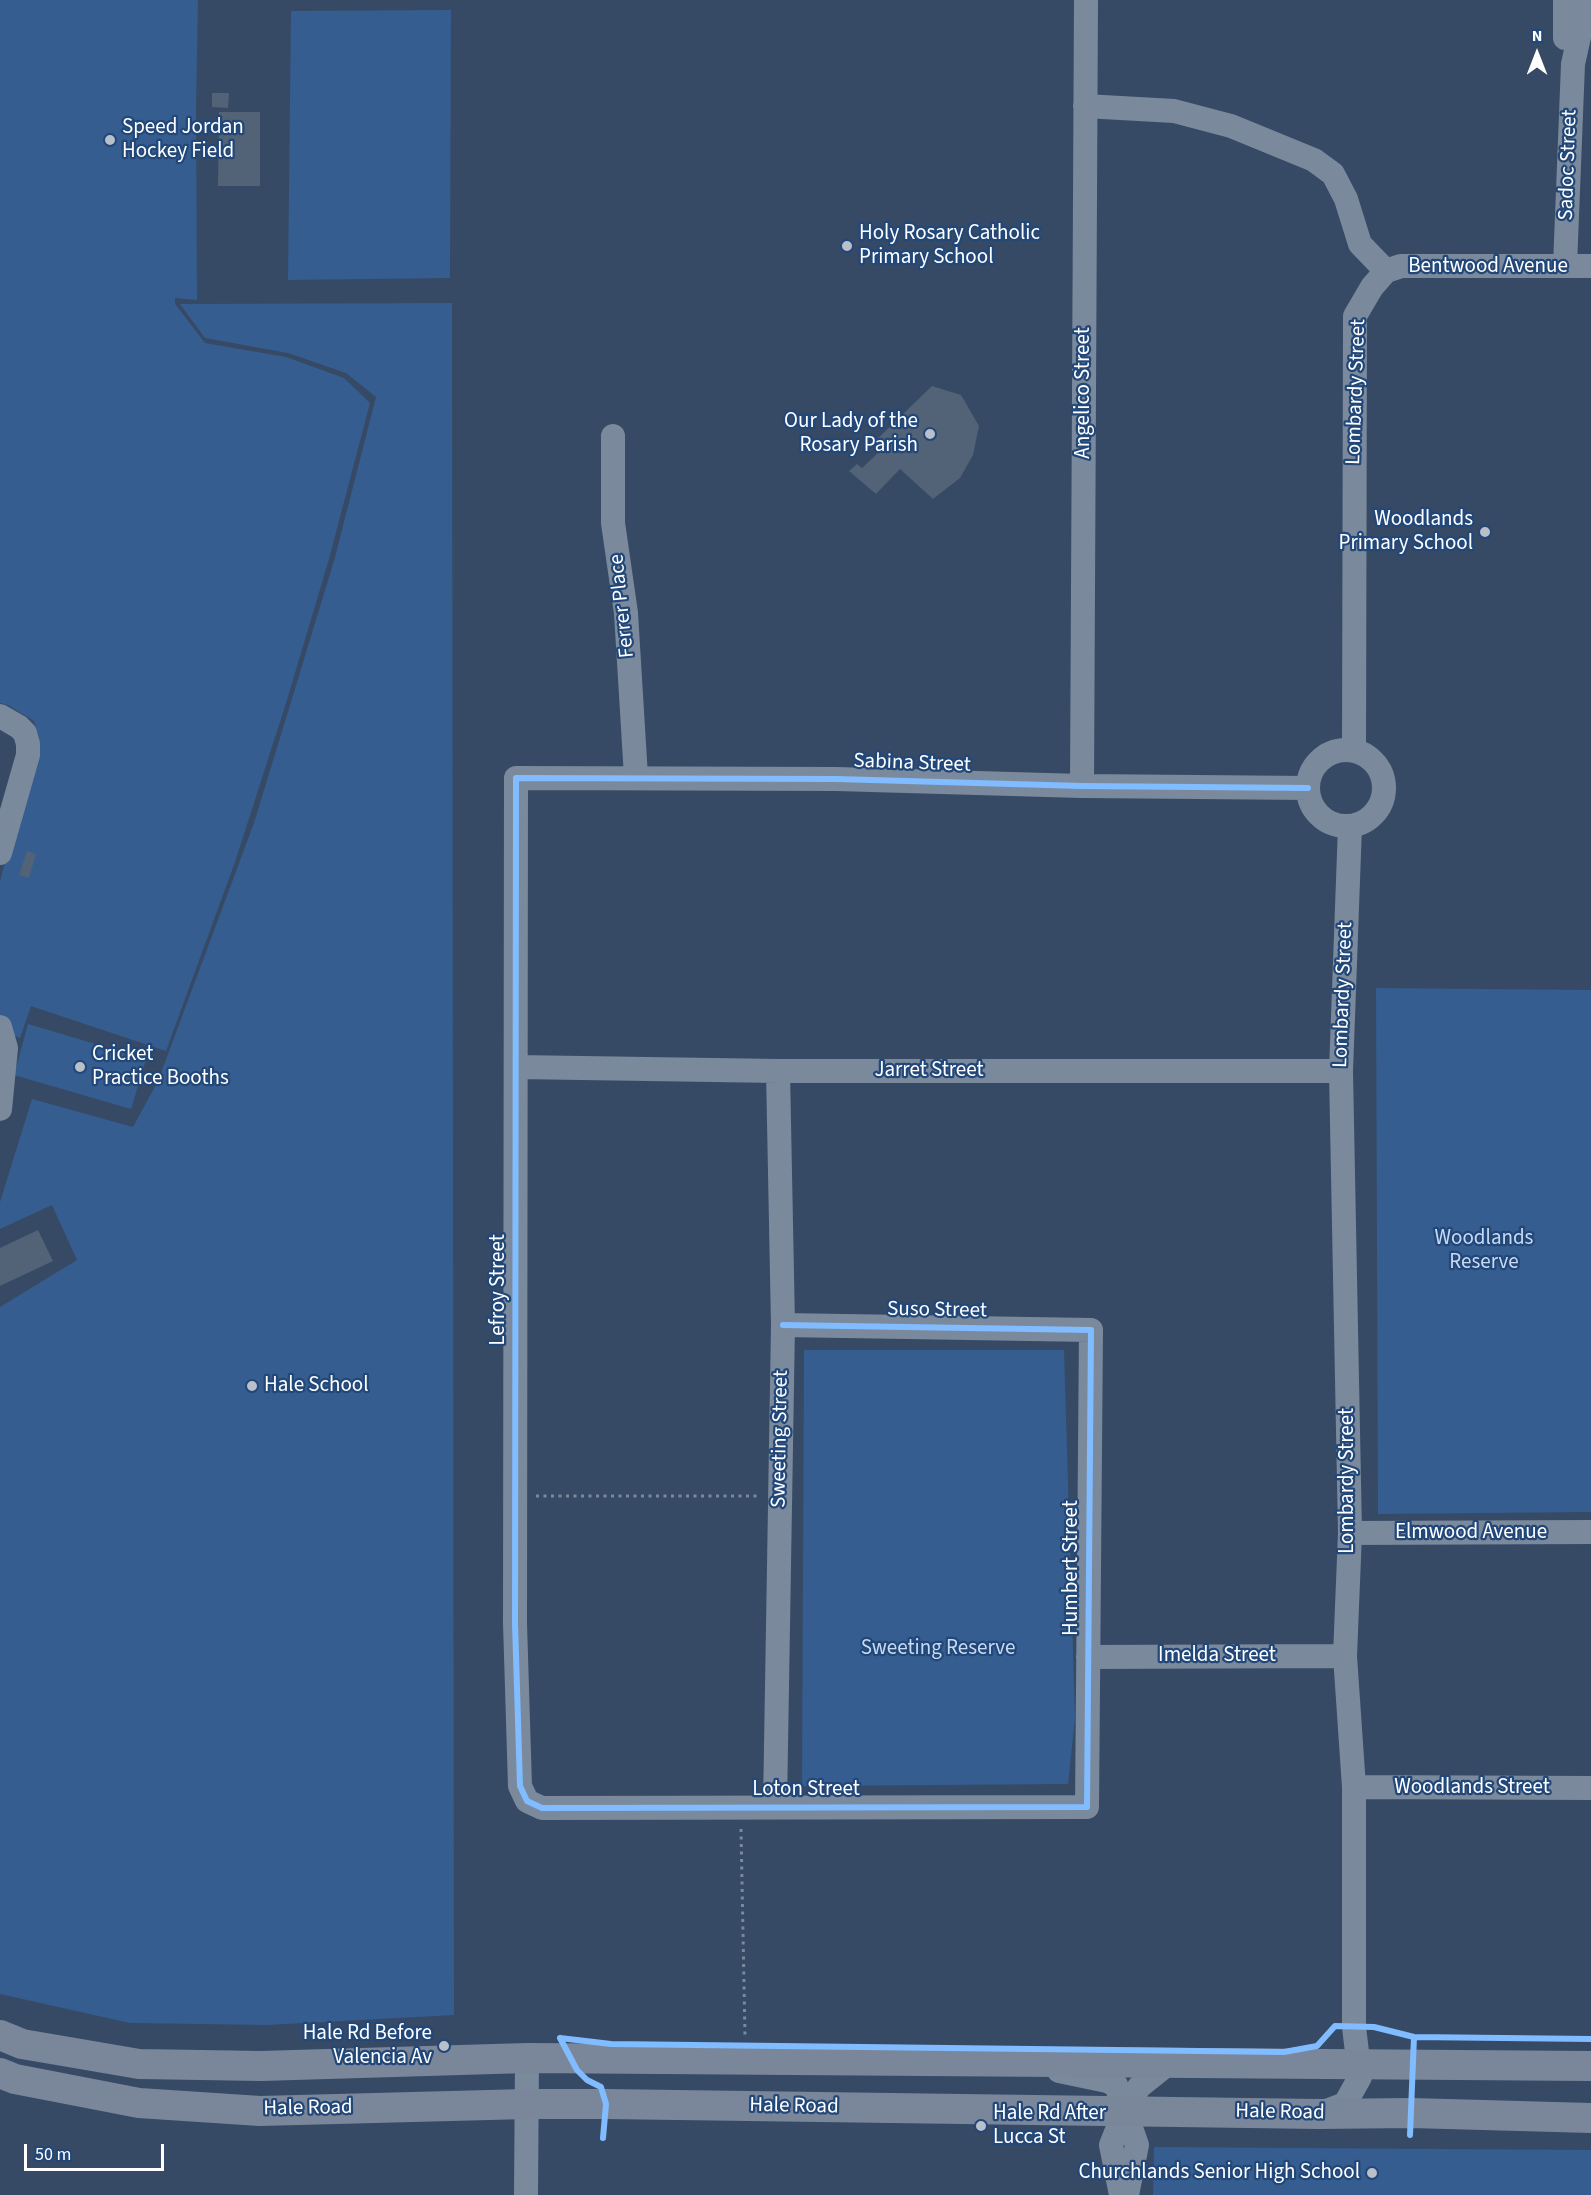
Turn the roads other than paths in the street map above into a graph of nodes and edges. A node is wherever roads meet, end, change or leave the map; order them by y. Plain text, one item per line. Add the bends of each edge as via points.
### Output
1 (1086, 0) edge
2 (1565, 0) edge
3 (1582, 0) edge
4 (1573, 63) junction
5 (1085, 106) junction
6 (1565, 266) junction
7 (1591, 266) edge
8 (1386, 271) junction
9 (613, 436) dead end
10 (0, 716) edge
11 (1354, 751) junction
12 (636, 777) junction
13 (516, 778) joint
14 (1082, 786) junction
15 (1308, 788) junction
16 (1350, 826) junction
17 (0, 852) edge
18 (0, 1027) edge
19 (517, 1067) junction
20 (778, 1071) junction
21 (1341, 1071) junction
22 (0, 1109) edge
23 (783, 1324) junction
24 (1090, 1330) joint
25 (1591, 1532) edge
26 (1350, 1533) junction
27 (1345, 1656) junction
28 (1088, 1657) junction
29 (1354, 1787) junction
30 (1591, 1788) edge
31 (527, 1801) joint
32 (775, 1806) junction
33 (1087, 1807) joint
34 (0, 2036) edge
35 (527, 2058) junction
36 (1018, 2063) junction
37 (1169, 2063) junction
38 (1358, 2065) junction
39 (1591, 2066) edge
40 (0, 2073) edge
41 (527, 2104) junction
42 (1125, 2110) junction
43 (1319, 2114) junction
44 (1591, 2118) edge
45 (526, 2195) edge
46 (1121, 2195) edge
47 (1127, 2195) edge

1 - 5 street, Angelico Street
2 - 4 street, Sadoc Street via 1564,34
3 - 4 street, Sadoc Street
4 - 6 street, Sadoc Street
5 - 8 street via 1174,111 1231,126 1314,160 1333,174 1346,199 1360,244
5 - 14 street, Angelico Street
6 - 7 street, Bentwood Avenue
6 - 8 street, Bentwood Avenue via 1401,266
8 - 11 street, Lombardy Street via 1372,286 1355,316
9 - 12 street, Ferrer Place via 613,523 626,613
10 - 17 street via 25,734 28,755
11 - 15 street via 1335,752 1323,758 1310,776
11 - 16 street via 1375,764 1384,789 1376,811
12 - 13 street, Sabina Street
12 - 14 street, Sabina Street
13 - 19 street, Lefroy Street
14 - 15 street, Sabina Street
15 - 16 street via 1313,808 1322,818
16 - 21 street, Lombardy Street
18 - 22 street via 6,1048
19 - 20 street, Jarret Street
19 - 31 street, Lefroy Street via 514,1623 519,1775
20 - 21 street, Jarret Street
20 - 23 street, Sweeting Street
21 - 26 street, Lombardy Street
23 - 24 street, Suso Street
23 - 32 street, Sweeting Street
24 - 28 street, Humbert Street
25 - 26 street, Elmwood Avenue
26 - 27 street, Lombardy Street
27 - 28 street, Imelda Street
27 - 29 street, Lombardy Street
28 - 33 street, Humbert Street
29 - 30 street, Woodlands Street
29 - 38 street, Lombardy Street via 1354,2027
31 - 32 street, Loton Street via 542,1808
32 - 33 street, Loton Street
34 - 35 main road, Hale Road via 22,2044 139,2064 261,2066
35 - 36 main road, Hale Road
35 - 41 street
36 - 37 main road, Hale Road
36 - 42 street via 1107,2080 1116,2085
37 - 38 main road, Hale Road
37 - 42 street via 1139,2087
38 - 39 main road, Hale Road
38 - 43 street, Lombardy Street via 1360,2078 1346,2104
40 - 41 main road, Hale Road via 139,2103 260,2111
41 - 42 main road, Hale Road
41 - 45 street
42 - 43 main road, Hale Road
42 - 46 street via 1110,2145
42 - 47 street via 1137,2145
43 - 44 main road, Hale Road

